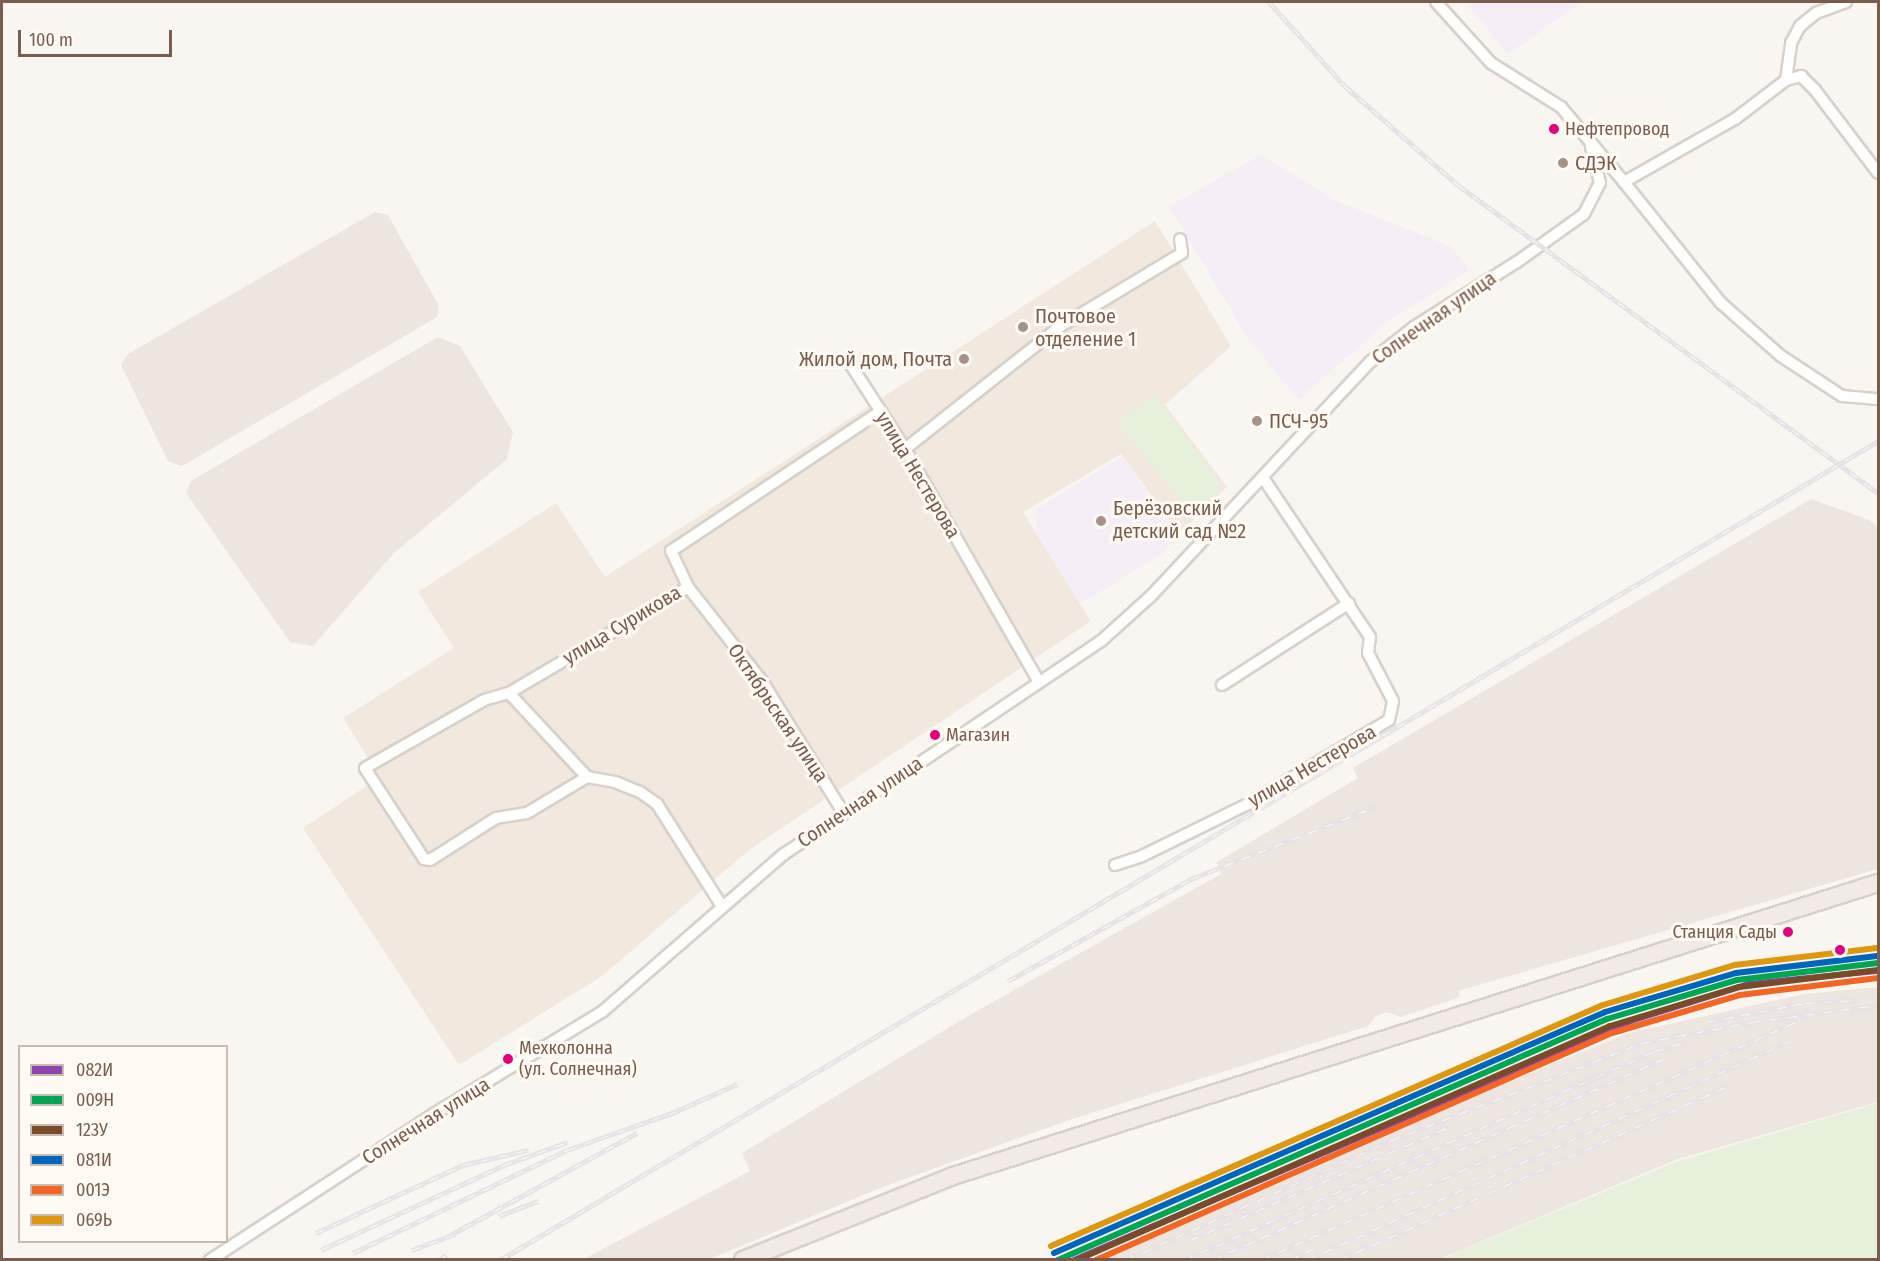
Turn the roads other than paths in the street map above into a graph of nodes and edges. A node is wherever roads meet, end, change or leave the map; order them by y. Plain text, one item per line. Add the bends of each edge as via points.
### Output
1 (1436, 2) edge
2 (1846, 2) edge
3 (1786, 80) junction
4 (1591, 146) junction
5 (1878, 173) edge
6 (1624, 182) junction
7 (1180, 238) dead end
8 (849, 362) dead end
9 (1878, 399) edge
10 (881, 411) junction
11 (905, 449) junction
12 (1263, 478) junction
13 (688, 587) junction
14 (1349, 603) junction
15 (1039, 682) junction
16 (1222, 685) dead end
17 (508, 693) junction
18 (587, 777) junction
19 (843, 812) junction
20 (1115, 865) dead end
21 (1878, 883) edge
22 (722, 905) junction
23 (210, 1260) edge
24 (742, 1260) edge

1 - 4 street via 1491,63 1561,107
2 - 3 street via 1816,13 1800,26 1791,43
3 - 5 street via 1801,76 1815,90
3 - 6 street via 1735,119
4 - 6 street
4 - 12 street, Солнечная улица via 1600,183 1584,214 1423,321 1370,362
6 - 9 street via 1721,303 1781,356 1842,396
7 - 11 street via 1182,253 1061,327
8 - 10 street, улица Нестерова
10 - 11 street, улица Нестерова
10 - 13 street, улица Сурикова via 671,551
11 - 15 street, улица Нестерова
12 - 14 street, улица Нестерова
12 - 15 street, Солнечная улица via 1150,596 1101,641
13 - 17 street, улица Сурикова
13 - 19 street, Октябрьская улица via 762,681
14 - 16 street
14 - 20 street, улица Нестерова via 1370,637 1368,653 1393,701 1389,720 1248,804 1142,856
15 - 19 street, Солнечная улица
17 - 18 street
17 - 18 street, улица Сурикова via 484,699 365,768 424,859 430,860 496,818 527,813
18 - 22 street via 632,788 657,804
19 - 22 street, Солнечная улица
21 - 24 highway via 952,1176
22 - 23 street, Солнечная улица via 602,1012 434,1114

